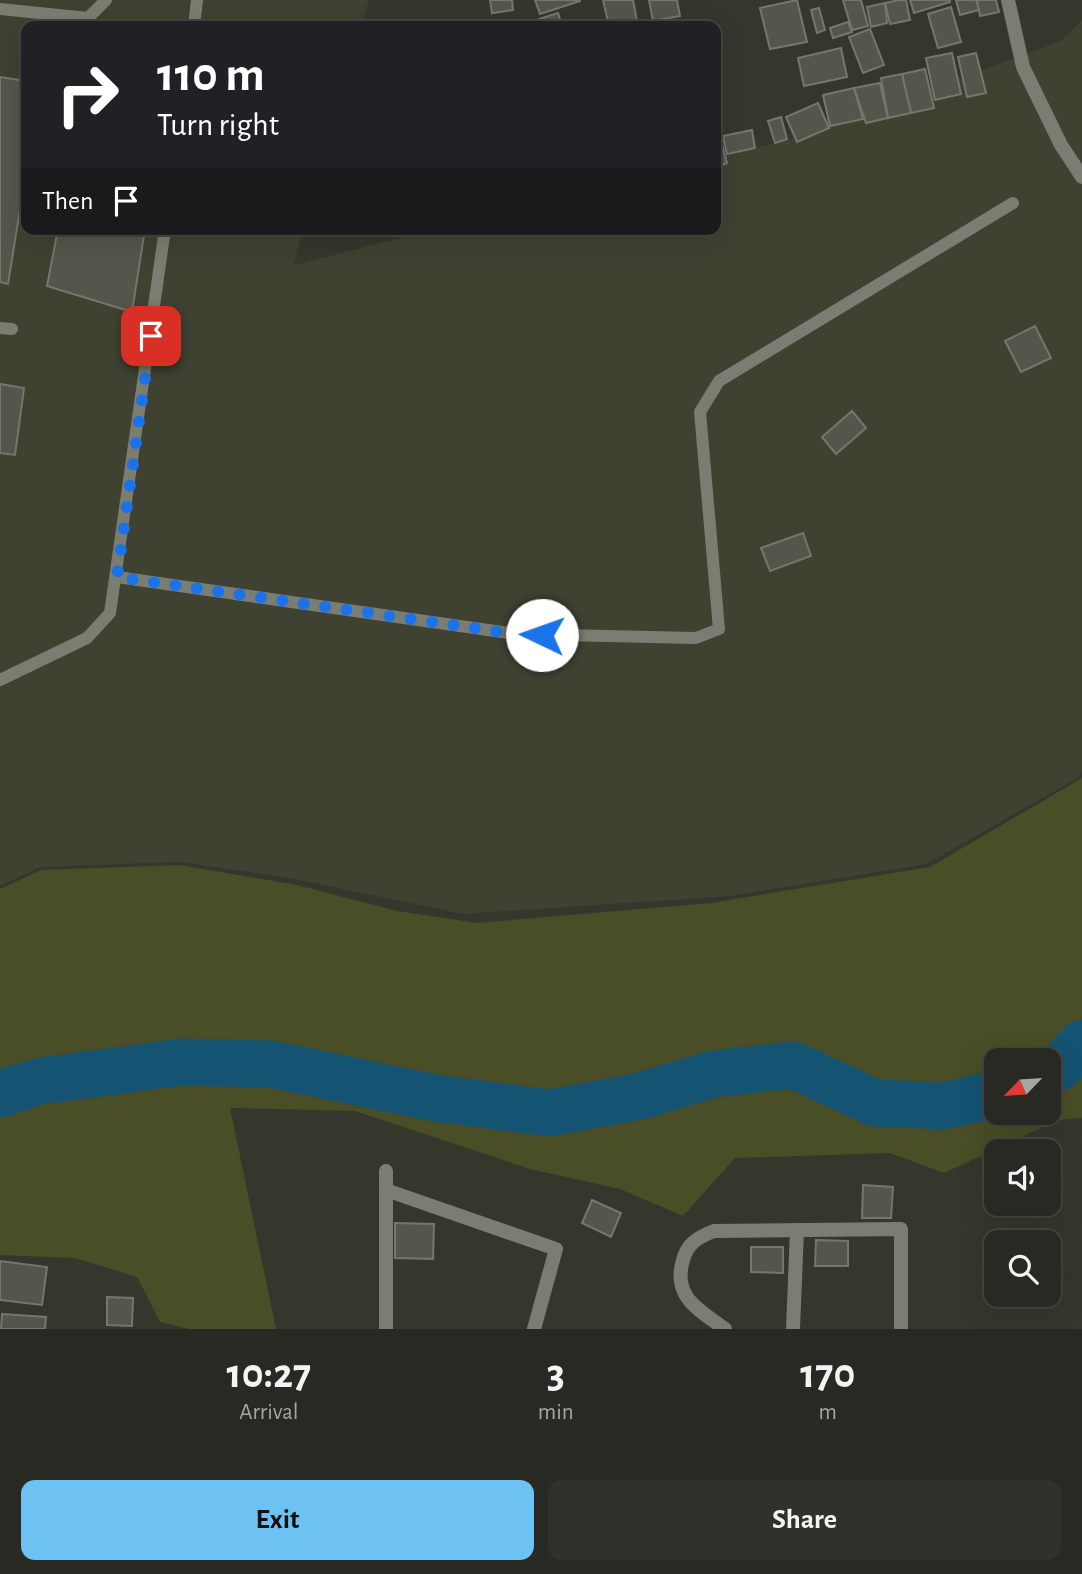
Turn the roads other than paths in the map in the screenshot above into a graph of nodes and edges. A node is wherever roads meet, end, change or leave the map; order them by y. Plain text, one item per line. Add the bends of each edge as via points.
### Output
1 (106, 0) edge
2 (197, 0) edge
3 (1008, 0) edge
4 (0, 9) edge
5 (195, 21) edge
6 (1082, 177) edge
7 (1013, 203) dead end
8 (164, 235) edge
9 (117, 577) junction
10 (0, 680) edge
11 (386, 1171) dead end
12 (386, 1190) junction
13 (797, 1230) junction
14 (386, 1329) edge
15 (534, 1329) edge
16 (725, 1329) edge
17 (793, 1329) edge
18 (901, 1329) edge

1 - 4 lane via 88,18
2 - 5 lane
3 - 6 street via 1023,66 1061,145
7 - 9 lane via 719,381 700,412 719,629 696,638 516,634
8 - 9 lane
9 - 10 lane via 110,614 87,638
11 - 12 street
12 - 14 street
12 - 15 street via 556,1249
13 - 16 street via 714,1231 690,1245 679,1273 681,1289 692,1304
13 - 17 street
13 - 18 street via 901,1229

